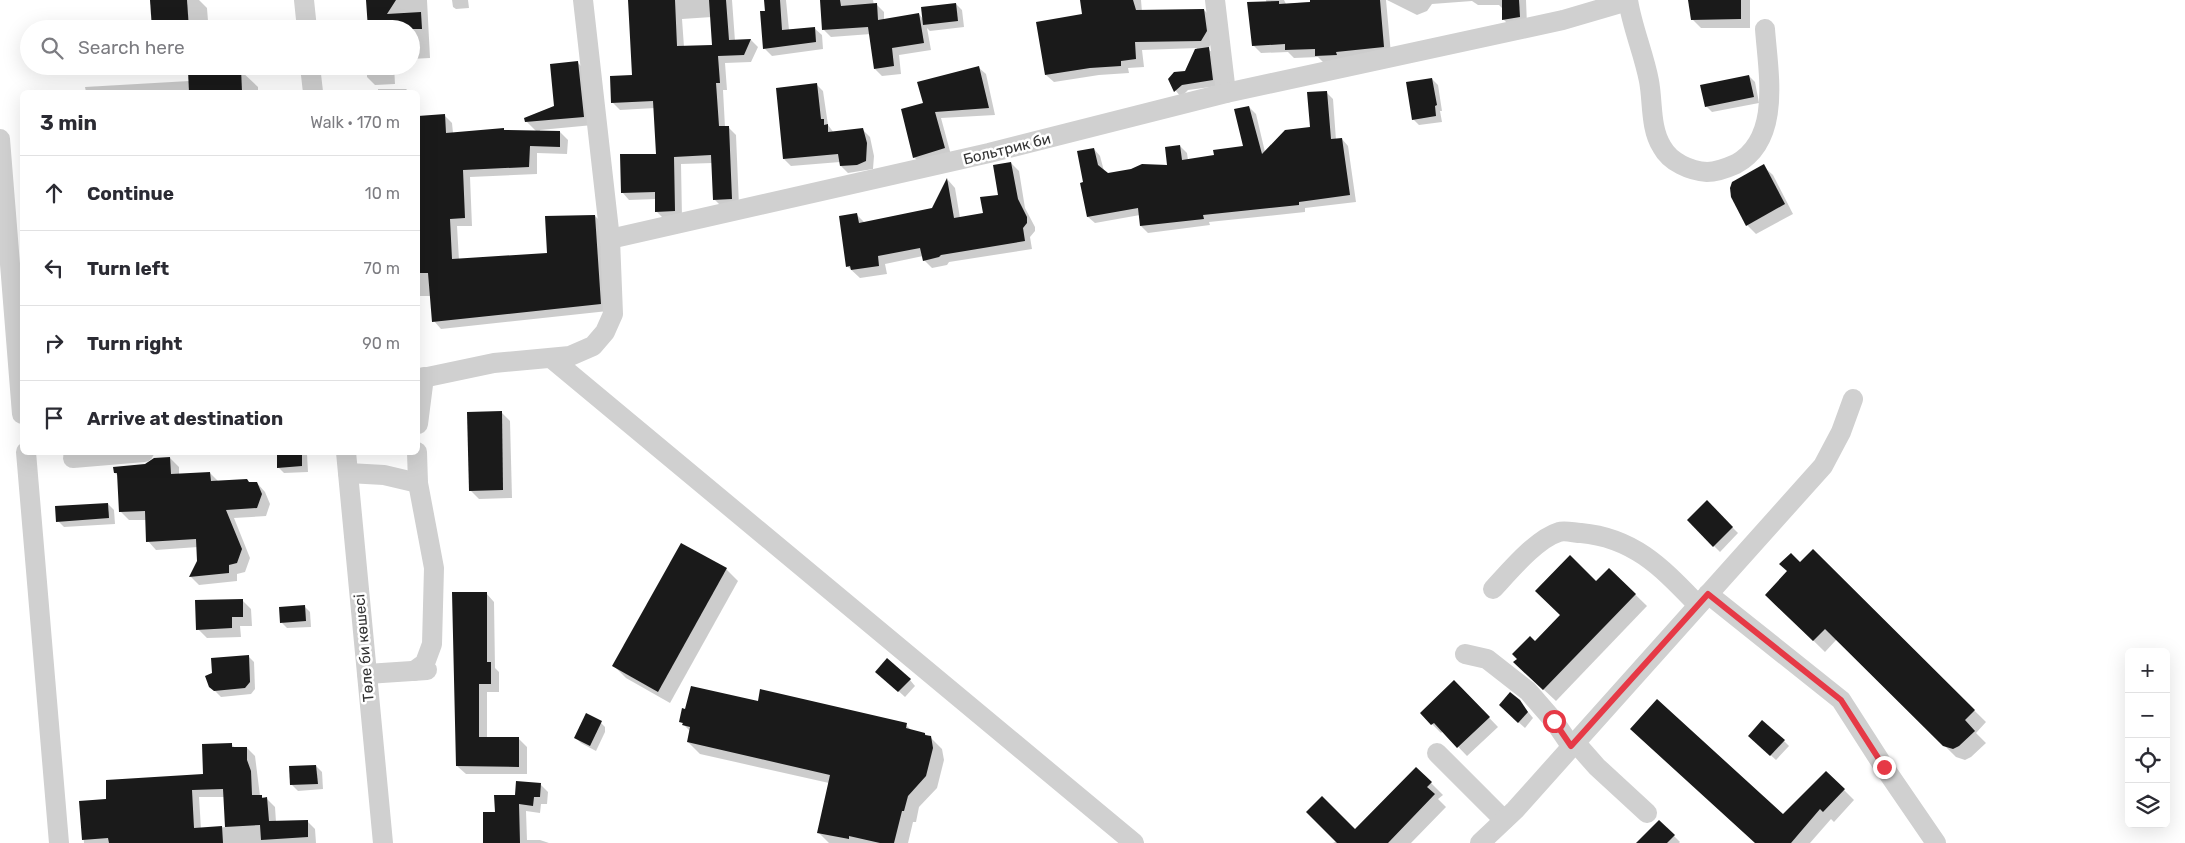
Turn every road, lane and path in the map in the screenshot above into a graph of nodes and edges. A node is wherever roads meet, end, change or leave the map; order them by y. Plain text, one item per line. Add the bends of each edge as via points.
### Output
1 (304, 0) edge
2 (583, 0) edge
3 (1215, 0) edge
4 (1628, 1) edge
5 (306, 20) edge
6 (1765, 29) dead end
7 (311, 75) edge
8 (313, 90) edge
9 (1226, 93) junction
10 (0, 139) edge
11 (610, 239) junction
12 (551, 358) junction
13 (421, 378) edge
14 (20, 389) edge
15 (420, 393) edge
16 (1853, 399) dead end
17 (26, 455) edge
18 (108, 455) edge
19 (346, 455) edge
20 (417, 455) edge
21 (72, 458) dead end
22 (348, 473) junction
23 (418, 482) junction
24 (1493, 589) dead end
25 (1703, 600) junction
26 (1465, 654) dead end
27 (367, 674) junction
28 (1573, 744) junction
29 (1437, 753) dead end
30 (1647, 813) dead end
31 (1504, 820) junction
32 (1934, 840) edge
33 (59, 843) edge
34 (383, 843) edge
35 (1134, 843) edge
36 (1480, 843) edge
37 (1952, 843) edge

1 - 5 street
2 - 11 street
3 - 9 street
4 - 6 street via 1649,80 1656,133 1662,148 1672,160 1701,171 1713,172 1733,166 1748,157 1761,141 1768,111
4 - 9 street, Больтрик би via 1563,20
7 - 8 street
9 - 11 street, Больтрик би via 989,154
10 - 14 street
11 - 12 street via 613,314 605,332 593,346 570,356
12 - 13 street via 494,363
12 - 35 street
13 - 15 street
16 - 25 street via 1841,432 1823,466
17 - 33 street
18 - 21 street
19 - 22 street, Төле би көшесі
20 - 23 street
22 - 23 street via 384,475
22 - 27 street, Төле би көшесі
23 - 27 street via 434,568 432,644 423,670
24 - 25 street via 1529,550 1559,531 1625,543
25 - 28 street
25 - 32 street via 1841,700
26 - 28 street via 1488,659 1528,691
27 - 34 street, Төле би көшесі
28 - 30 street
28 - 31 street
29 - 31 street
31 - 36 street
32 - 37 street

